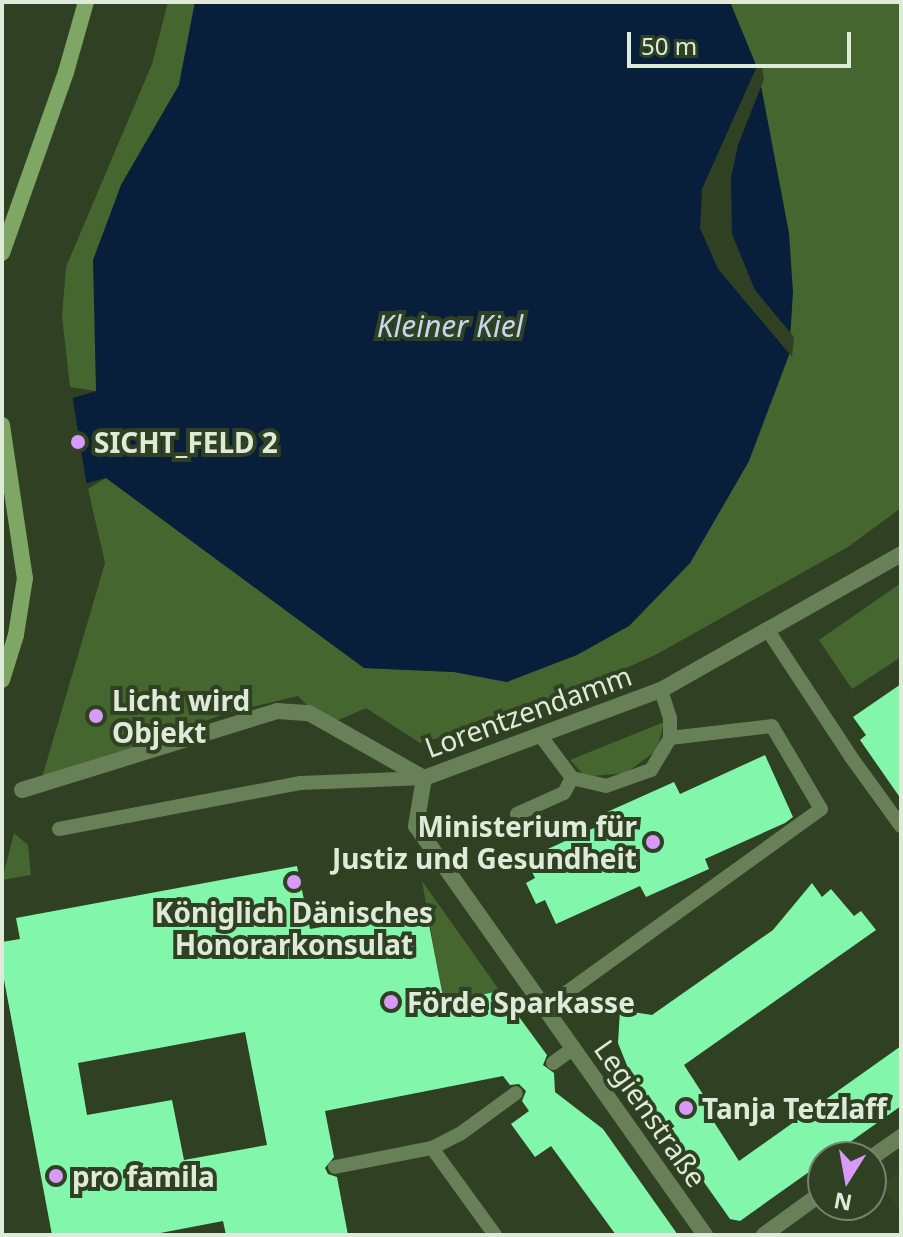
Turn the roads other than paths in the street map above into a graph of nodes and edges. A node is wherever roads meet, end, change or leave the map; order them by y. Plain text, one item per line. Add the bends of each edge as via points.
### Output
1 (86, 2) edge
2 (2, 253) edge
3 (2, 425) edge
4 (901, 554) edge
5 (767, 629) junction
6 (2, 680) edge
7 (661, 690) junction
8 (540, 735) junction
9 (670, 738) junction
10 (424, 778) junction
11 (572, 778) junction
12 (22, 790) dead end
13 (517, 814) dead end
14 (901, 826) edge
15 (59, 829) dead end
16 (545, 1008) junction
17 (574, 1048) junction
18 (553, 1063) dead end
19 (516, 1093) dead end
20 (432, 1148) junction
21 (335, 1167) dead end
22 (807, 1204) edge
23 (495, 1235) edge
24 (705, 1235) edge
25 (764, 1235) edge

1 - 2 street
3 - 6 street via 25,578
4 - 5 street, Lorentzendamm
5 - 7 street, Lorentzendamm
5 - 14 lane
7 - 8 street, Lorentzendamm
7 - 9 lane
8 - 10 street, Lorentzendamm
8 - 11 lane
9 - 11 lane via 651,770 606,786
9 - 16 lane via 772,726 821,809
10 - 12 street, Lorentzendamm via 309,713 277,711
10 - 15 lane via 301,783
10 - 16 street, Legienstraße via 416,826
11 - 13 lane via 564,793
16 - 17 street, Legienstraße
17 - 18 lane
17 - 24 street, Legienstraße
19 - 20 lane
20 - 21 lane
20 - 23 lane
22 - 25 street

